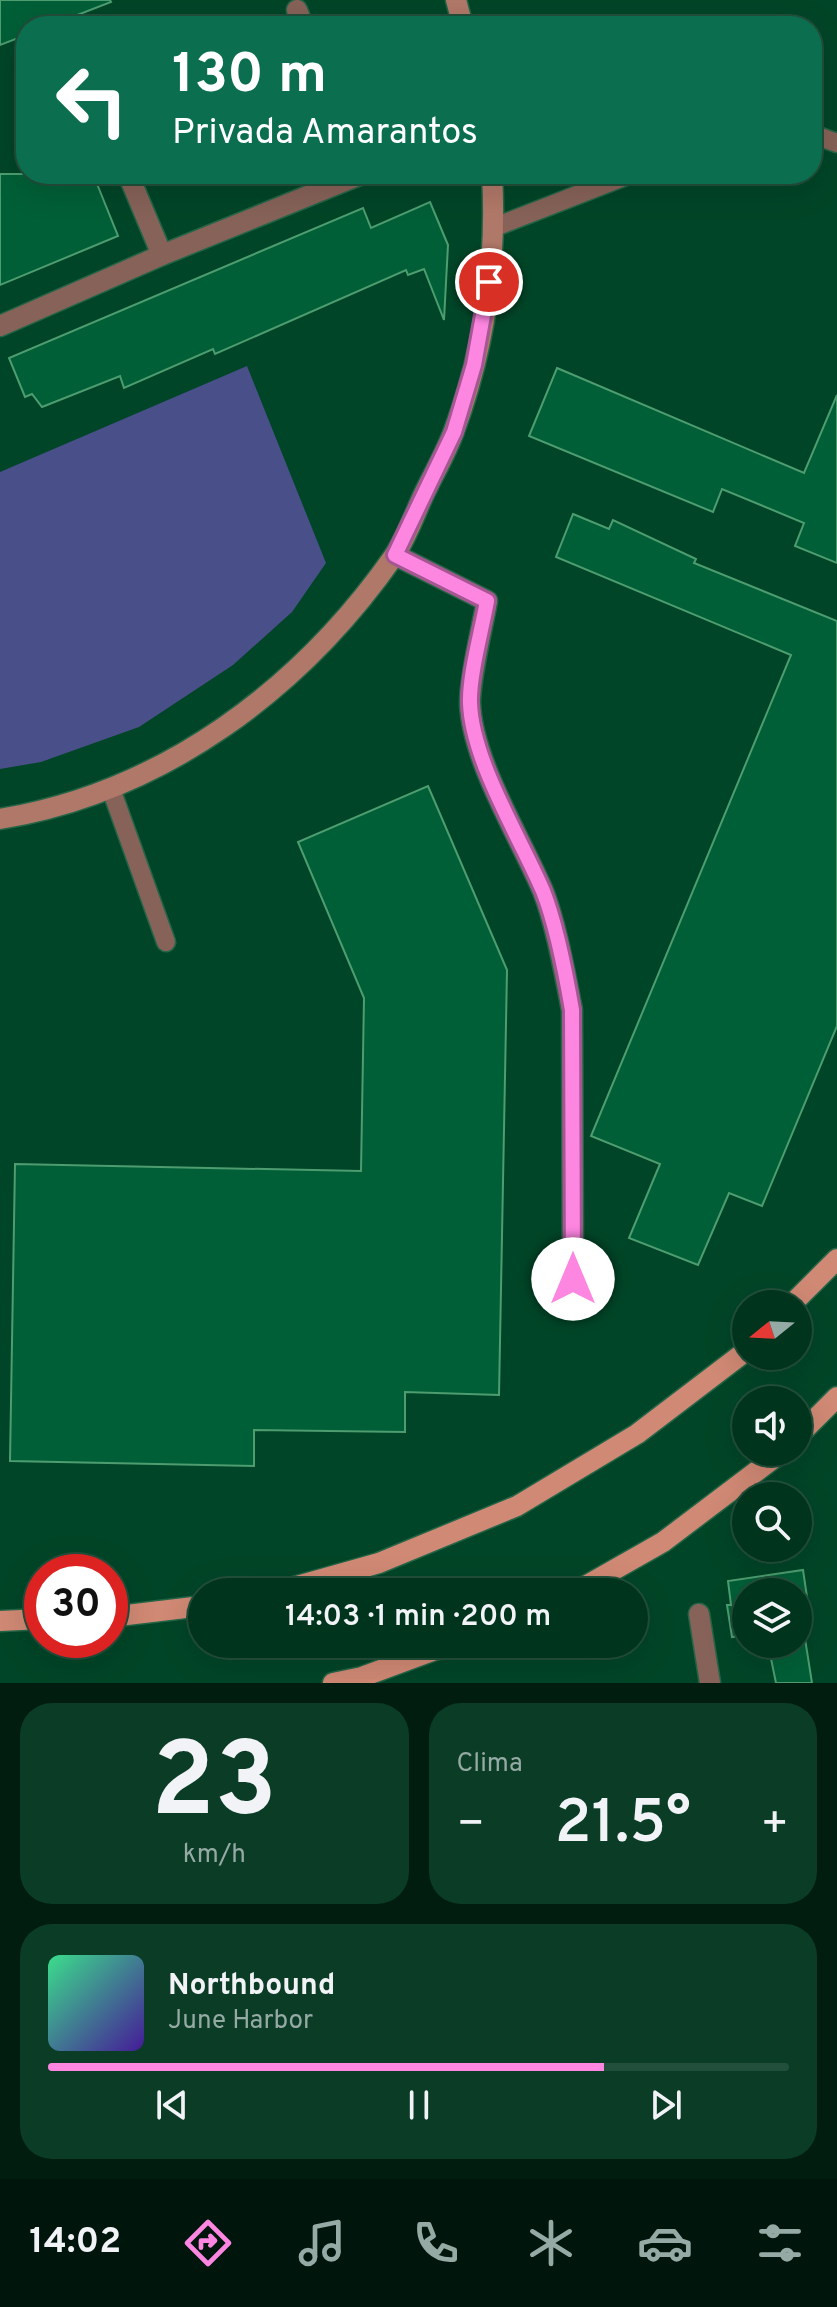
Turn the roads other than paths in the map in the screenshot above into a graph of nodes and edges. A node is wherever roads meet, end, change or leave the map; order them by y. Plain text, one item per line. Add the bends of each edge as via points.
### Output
1 (132, 184) edge
2 (337, 184) edge
3 (493, 184) edge
4 (605, 184) edge
5 (495, 227) junction
6 (162, 255) junction
7 (0, 326) edge
8 (395, 555) junction
9 (111, 789) junction
10 (0, 819) edge
11 (166, 942) dead end
12 (837, 1259) edge
13 (573, 1279) dead end
14 (806, 1290) edge
15 (732, 1362) edge
16 (837, 1397) edge
17 (812, 1422) edge
18 (763, 1466) edge
19 (326, 1578) edge
20 (600, 1578) edge
21 (188, 1608) edge
22 (699, 1614) dead end
23 (128, 1615) edge
24 (24, 1620) edge
25 (0, 1621) edge
26 (413, 1658) edge
27 (333, 1683) edge
28 (710, 1683) edge

1 - 6 street
2 - 6 street
3 - 5 street
4 - 5 lane
5 - 8 street via 486,309 454,432
6 - 7 street
8 - 9 street via 319,648 260,703 187,751
8 - 13 street via 487,601 470,701 474,732 544,894 572,1010
9 - 10 street
9 - 11 lane
12 - 14 main road
15 - 19 main road via 637,1434 517,1506 379,1563
16 - 17 main road
18 - 20 main road via 663,1542
21 - 23 main road
22 - 28 street
24 - 25 main road
26 - 27 main road

